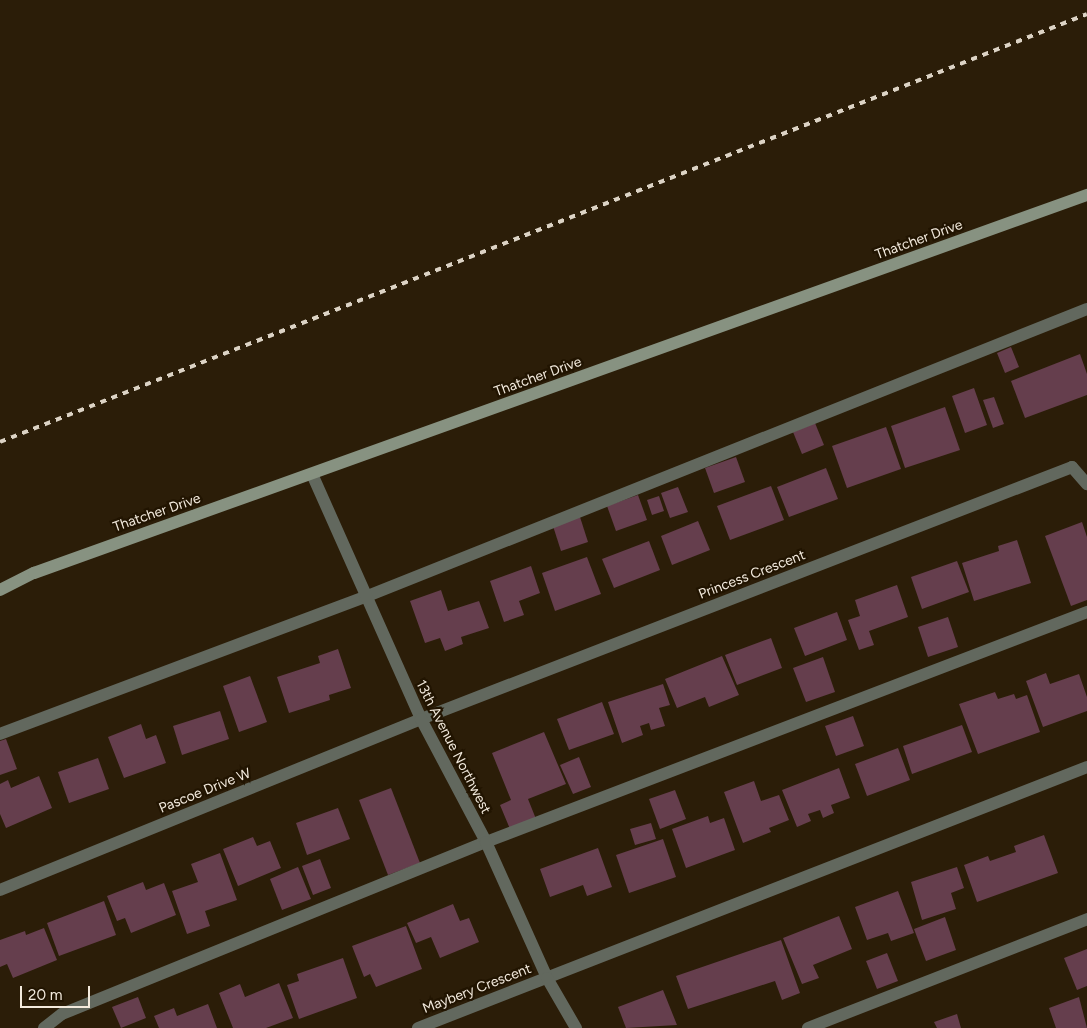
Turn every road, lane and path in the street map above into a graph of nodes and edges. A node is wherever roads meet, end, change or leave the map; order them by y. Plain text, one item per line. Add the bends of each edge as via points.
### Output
1 (1087, 195) edge
2 (1087, 309) edge
3 (312, 474) junction
4 (1087, 484) edge
5 (0, 590) edge
6 (364, 597) junction
7 (1087, 612) edge
8 (421, 719) junction
9 (0, 734) edge
10 (1087, 767) edge
11 (486, 842) junction
12 (0, 890) edge
13 (1087, 918) edge
14 (547, 978) junction
15 (44, 1028) edge
16 (418, 1028) edge
17 (576, 1028) edge
18 (808, 1028) edge

1 - 3 main road, Thatcher Drive
2 - 6 street
3 - 5 main road, Thatcher Drive via 34,573
3 - 6 street, 13th Avenue Northwest
4 - 8 street, Princess Crescent via 1072,467
6 - 8 street, 13th Avenue Northwest
6 - 9 street
7 - 11 street
8 - 11 street, 13th Avenue Northwest
8 - 12 street, Pascoe Drive W
10 - 14 street
11 - 14 street, 13th Avenue Northwest
11 - 15 street via 62,1014
13 - 18 street
14 - 16 street, Maybery Crescent
14 - 17 street, 13th Avenue Northwest

